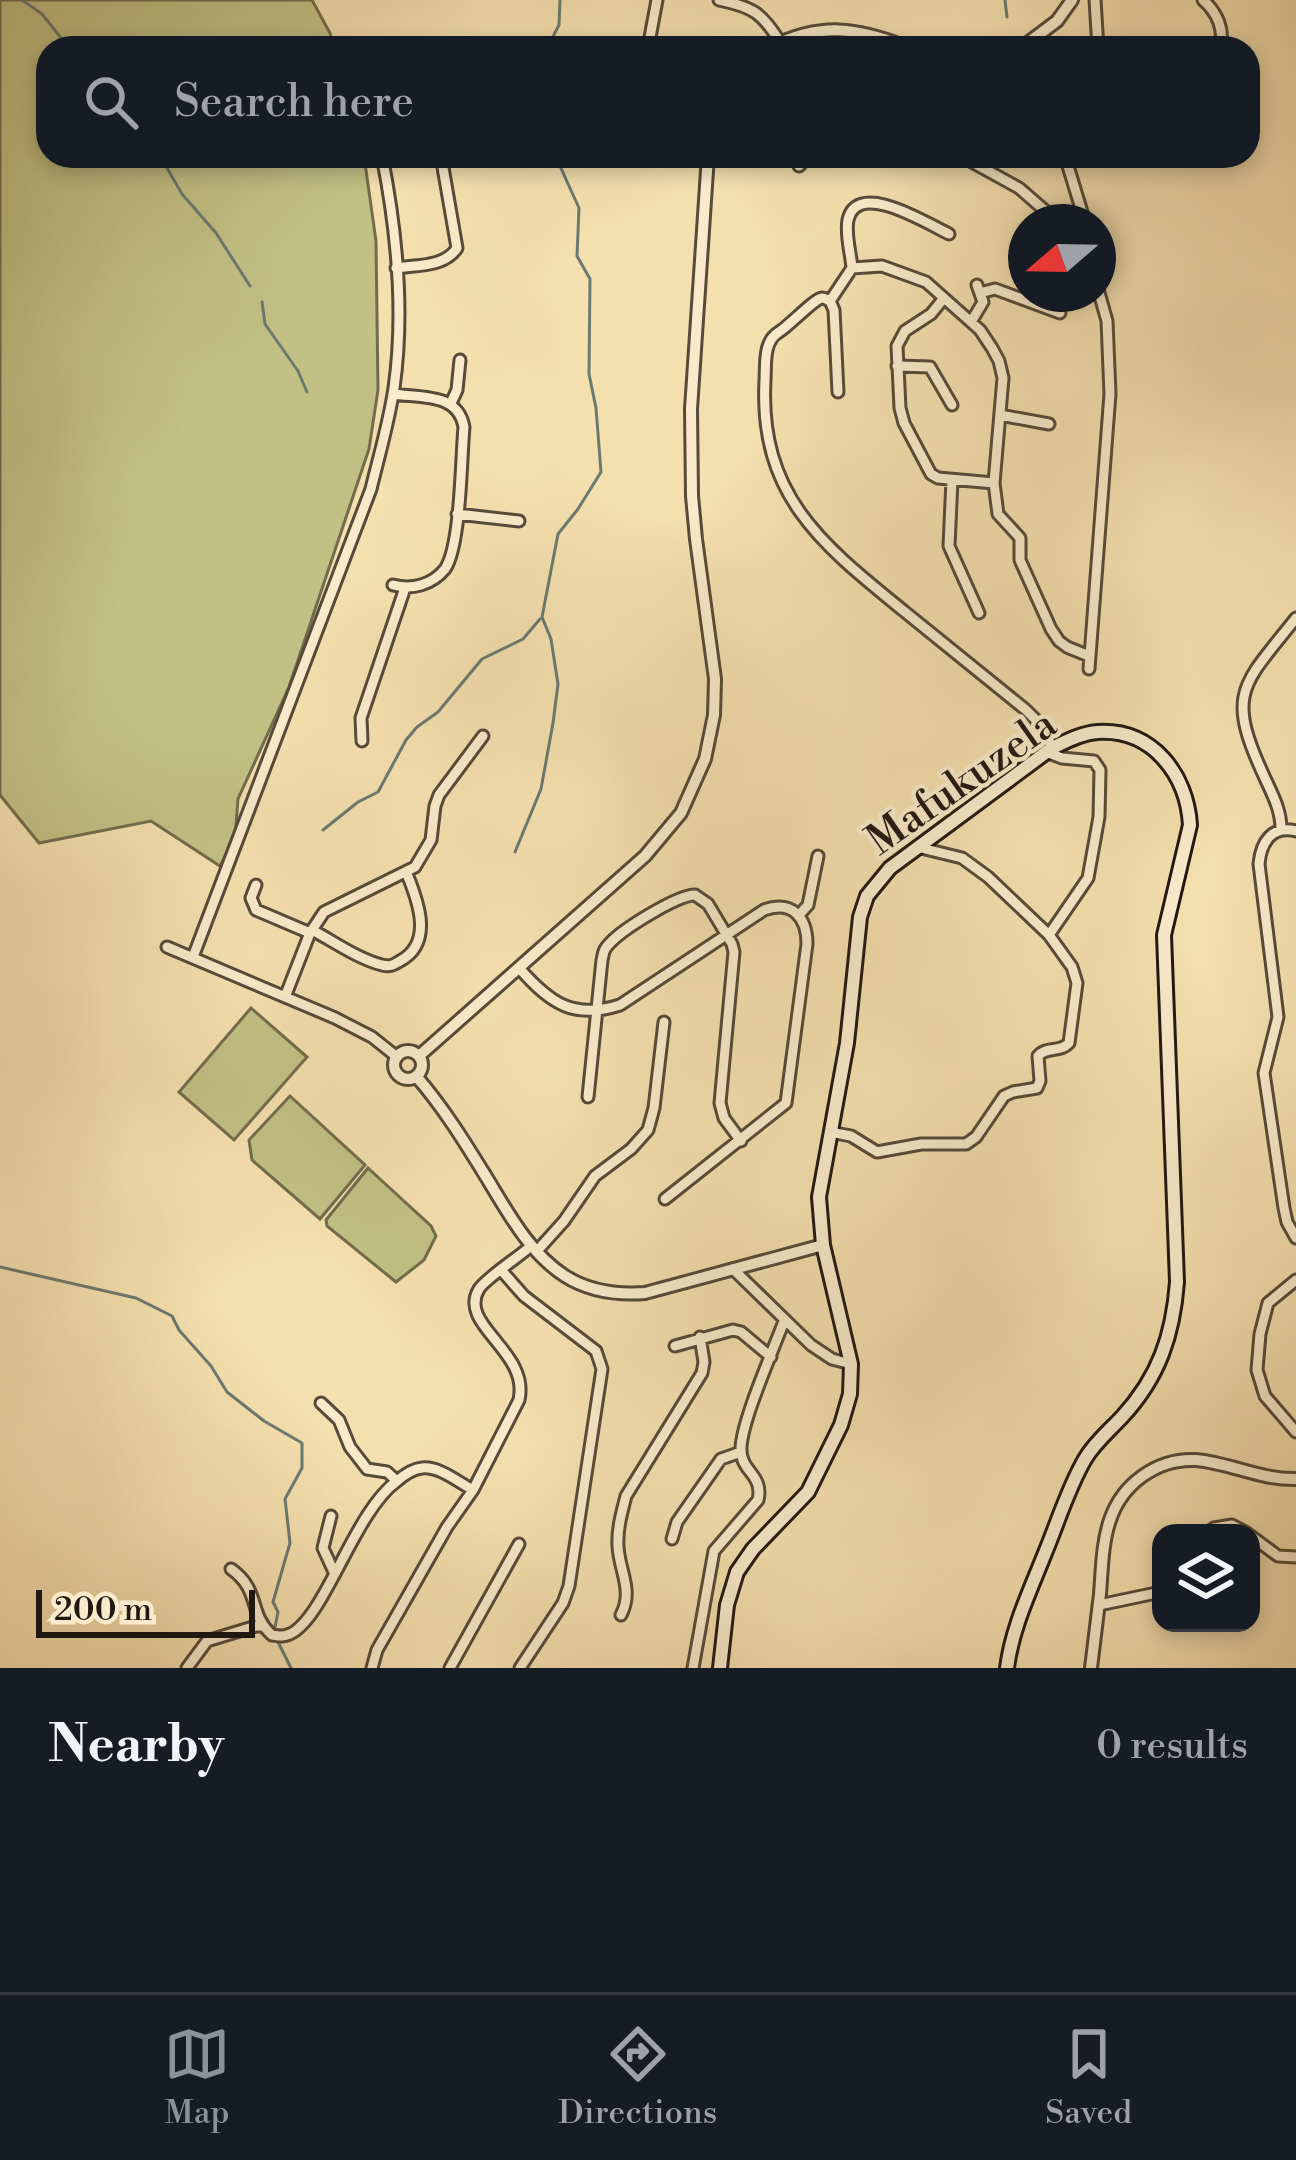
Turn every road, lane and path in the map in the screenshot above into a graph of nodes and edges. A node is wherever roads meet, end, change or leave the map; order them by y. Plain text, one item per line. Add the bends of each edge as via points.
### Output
1 (657, 0) edge
2 (719, 0) edge
3 (1072, 0) edge
4 (1095, 0) edge
5 (1203, 0) edge
6 (650, 36) edge
7 (770, 36) edge
8 (795, 36) edge
9 (880, 36) edge
10 (1037, 36) edge
11 (1097, 36) edge
12 (1222, 36) edge
13 (384, 168) edge
14 (443, 168) edge
15 (707, 168) edge
16 (983, 168) edge
17 (1069, 168) edge
18 (1037, 204) edge
19 (1080, 204) edge
20 (949, 234) dead end
21 (396, 268) junction
22 (852, 268) junction
23 (944, 298) junction
24 (830, 301) junction
25 (1104, 312) edge
26 (1060, 313) dead end
27 (971, 322) junction
28 (460, 360) dead end
29 (897, 366) junction
30 (838, 392) dead end
31 (393, 394) junction
32 (451, 403) junction
33 (952, 405) dead end
34 (1000, 415) junction
35 (1048, 424) dead end
36 (952, 480) junction
37 (994, 483) junction
38 (457, 514) junction
39 (518, 521) dead end
40 (977, 576) dead end
41 (965, 582) junction
42 (979, 613) dead end
43 (1296, 618) edge
44 (484, 736) dead end
45 (362, 741) dead end
46 (1049, 750) junction
47 (1290, 830) edge
48 (917, 847) junction
49 (818, 856) dead end
50 (406, 874) junction
51 (256, 885) dead end
52 (799, 915) junction
53 (311, 932) junction
54 (727, 935) junction
55 (1049, 935) junction
56 (167, 947) dead end
57 (193, 957) junction
58 (519, 968) junction
59 (285, 997) junction
60 (596, 1012) junction
61 (664, 1022) dead end
62 (418, 1056) junction
63 (397, 1057) junction
64 (416, 1076) junction
65 (589, 1097) dead end
66 (830, 1132) junction
67 (741, 1141) junction
68 (665, 1199) dead end
69 (1296, 1238) edge
70 (823, 1244) junction
71 (534, 1248) junction
72 (502, 1270) junction
73 (733, 1270) junction
74 (1296, 1280) edge
75 (784, 1321) junction
76 (700, 1337) junction
77 (675, 1346) dead end
78 (770, 1357) junction
79 (851, 1364) junction
80 (321, 1403) dead end
81 (1296, 1432) edge
82 (741, 1452) junction
83 (1296, 1479) edge
84 (397, 1481) junction
85 (473, 1490) junction
86 (331, 1516) dead end
87 (672, 1539) dead end
88 (1260, 1543) edge
89 (519, 1544) dead end
90 (1296, 1557) edge
91 (230, 1569) dead end
92 (334, 1572) junction
93 (1152, 1594) edge
94 (1099, 1605) junction
95 (621, 1615) dead end
96 (262, 1626) junction
97 (187, 1668) edge
98 (372, 1668) edge
99 (450, 1668) edge
100 (520, 1668) edge
101 (693, 1668) edge
102 (720, 1668) edge
103 (1007, 1668) edge
104 (1091, 1668) edge

1 - 6 street
2 - 7 street via 758,12
3 - 10 street
4 - 11 street
5 - 12 street
8 - 9 street via 846,29
13 - 21 street
14 - 21 street via 457,248 445,260
15 - 58 street via 691,409 694,518 716,679 710,738 693,789 661,838
16 - 18 street
17 - 19 street
20 - 22 street via 884,203 864,203 847,221
21 - 31 street
22 - 23 street via 882,266
22 - 24 street
23 - 27 street
23 - 29 street via 899,339
24 - 30 street
24 - 46 street via 817,299 770,339 764,404 779,474 799,514 836,555 1026,710 1044,728
25 - 37 street via 1109,394 1089,663 1051,629 1019,538 998,514
26 - 27 street via 979,289 982,308
27 - 34 street via 999,361
28 - 32 street
29 - 33 street via 930,367
29 - 36 street via 904,423 931,474
31 - 32 street
31 - 57 street via 371,489
32 - 38 street via 464,421
34 - 35 street
34 - 37 street
36 - 37 street
36 - 41 street via 949,546
38 - 39 street
38 - 45 street via 444,570 399,587 361,718
40 - 41 street
41 - 42 street
43 - 47 street via 1252,673 1241,712
44 - 50 street via 439,795 431,840
46 - 48 main road, Mafukuzela
46 - 55 street via 1094,760 1100,770 1088,878
46 - 103 main road, Mafukuzela via 1097,732 1133,737 1168,762 1186,793 1190,825 1164,935 1177,1282 1161,1361 1078,1473
47 - 69 street via 1265,842 1259,864 1278,1017 1264,1073 1284,1208
48 - 55 street via 962,858
48 - 66 main road, Mafukuzela via 878,880 860,916
49 - 52 street
50 - 53 street via 330,908
50 - 53 street via 419,907 419,941 396,964
51 - 53 street via 256,910
52 - 54 street via 770,908
52 - 67 street via 807,944 789,1096
53 - 59 street
54 - 60 street via 620,1005
54 - 60 street via 704,899 676,899 606,947
54 - 67 street via 734,963 720,1103
55 - 66 street via 1072,967 1076,992 1069,1042 1040,1053 1037,1088 1004,1096 966,1144 877,1152
56 - 57 street
57 - 59 street
58 - 60 street via 563,1006
58 - 62 street
59 - 63 street
60 - 65 street
61 - 71 street via 643,1139 596,1177
62 - 63 street
62 - 64 street
63 - 64 street via 398,1075
64 - 71 street
66 - 70 main road, Mafukuzela via 819,1197
67 - 68 street
70 - 73 street
70 - 79 main road, Mafukuzela
71 - 72 street
71 - 73 street via 576,1282 621,1294
72 - 85 street via 480,1287 477,1310 516,1365 521,1392
72 - 100 street via 596,1351 602,1369 568,1586
73 - 75 street
74 - 81 street via 1268,1304 1257,1370 1265,1396
75 - 78 street
75 - 79 street via 821,1353
76 - 77 street
76 - 78 street via 741,1332
76 - 95 street via 702,1373 626,1496 618,1555 628,1595
78 - 82 street
79 - 102 main road, Mafukuzela via 841,1425 808,1492 737,1572
80 - 84 street via 368,1469
82 - 87 street via 722,1459
82 - 101 street via 760,1492 714,1551
83 - 94 street via 1191,1460 1147,1473 1110,1518
84 - 85 street via 431,1468
84 - 92 street via 370,1508
85 - 98 street
86 - 92 street via 323,1548
88 - 90 street
89 - 99 street
91 - 96 street via 249,1586
92 - 96 street via 299,1627 277,1636
93 - 94 street
94 - 104 street
96 - 97 street via 207,1641

